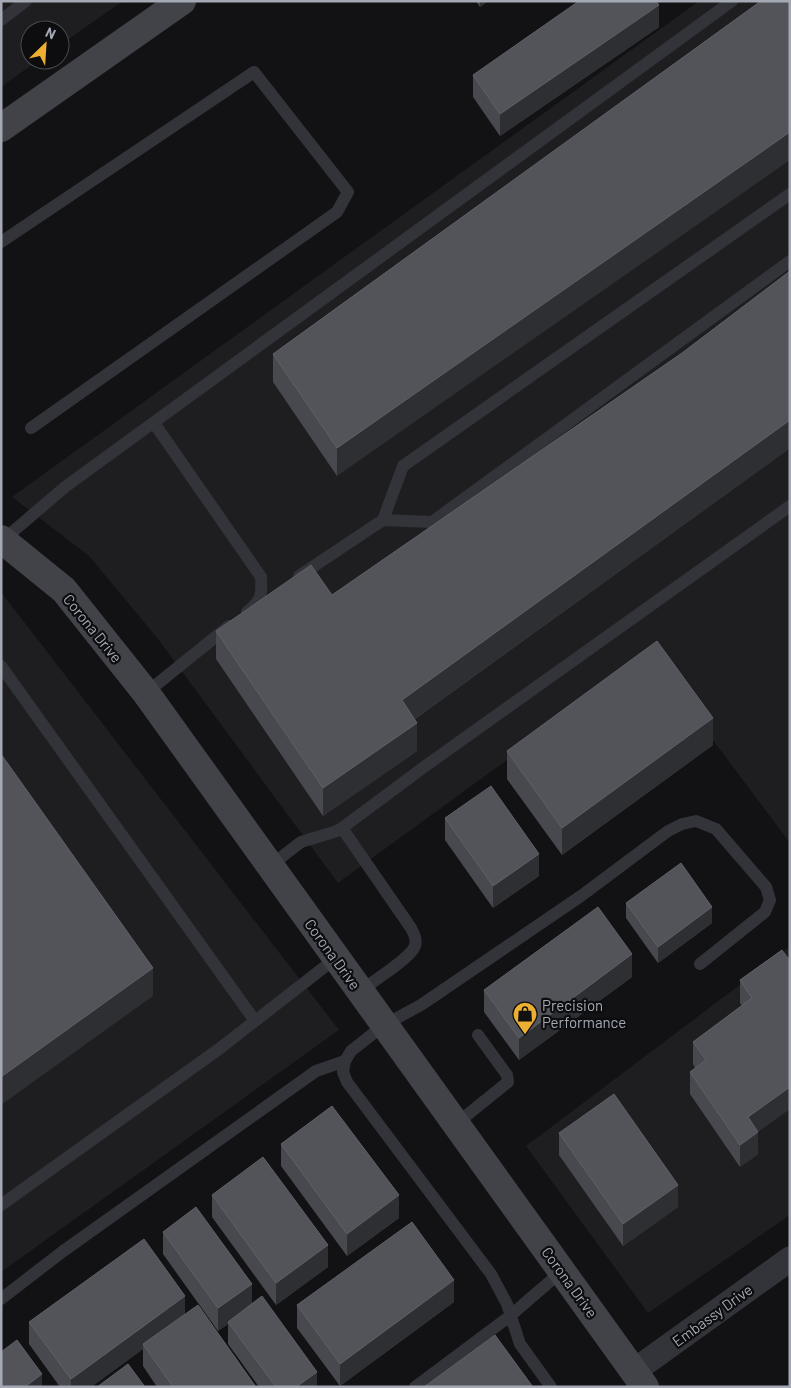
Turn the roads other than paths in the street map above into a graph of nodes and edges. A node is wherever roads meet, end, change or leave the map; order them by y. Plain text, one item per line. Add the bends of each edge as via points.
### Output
1 (26, 1) edge
2 (182, 1) edge
3 (732, 1) edge
4 (1, 20) edge
5 (1, 128) edge
6 (790, 194) edge
7 (1, 242) edge
8 (790, 261) edge
9 (154, 423) junction
10 (31, 428) dead end
11 (790, 506) edge
12 (383, 520) junction
13 (2, 540) edge
14 (289, 583) edge
15 (273, 593) edge
16 (257, 604) junction
17 (1, 666) edge
18 (146, 694) junction
19 (342, 828) junction
20 (270, 866) junction
21 (336, 958) junction
22 (700, 964) dead end
23 (360, 991) junction
24 (255, 1021) junction
25 (384, 1025) junction
26 (478, 1035) dead end
27 (345, 1061) junction
28 (456, 1124) junction
29 (1, 1205) edge
30 (790, 1259) edge
31 (562, 1271) junction
32 (1, 1299) edge
33 (510, 1316) junction
34 (640, 1379) edge
35 (414, 1387) edge
36 (551, 1387) edge

1 - 4 lane
2 - 5 street
3 - 9 lane
6 - 12 lane via 403,466
7 - 10 lane via 254,72 348,192 337,212
8 - 12 lane via 432,522
9 - 13 lane via 65,487
9 - 16 lane via 261,577 262,593
11 - 19 lane
12 - 14 lane
13 - 18 street, Corona Drive via 64,590
15 - 16 lane
16 - 18 lane
17 - 24 lane
18 - 20 street, Corona Drive
19 - 20 lane via 301,842
19 - 23 lane via 416,939 414,948 396,966
20 - 21 street, Corona Drive
21 - 23 street, Corona Drive
21 - 24 lane
22 - 25 lane via 765,912 770,900 766,887 716,829 696,821 668,831 565,907 422,1005
23 - 25 street, Corona Drive
24 - 29 lane
25 - 27 lane via 350,1051
25 - 28 street, Corona Drive
26 - 28 lane via 508,1082
27 - 32 lane via 316,1071
27 - 33 lane via 343,1072 347,1082 491,1274
28 - 31 street, Corona Drive
30 - 34 street, Embassy Drive
31 - 33 lane
31 - 34 street, Corona Drive
33 - 35 lane
33 - 36 lane via 520,1344

